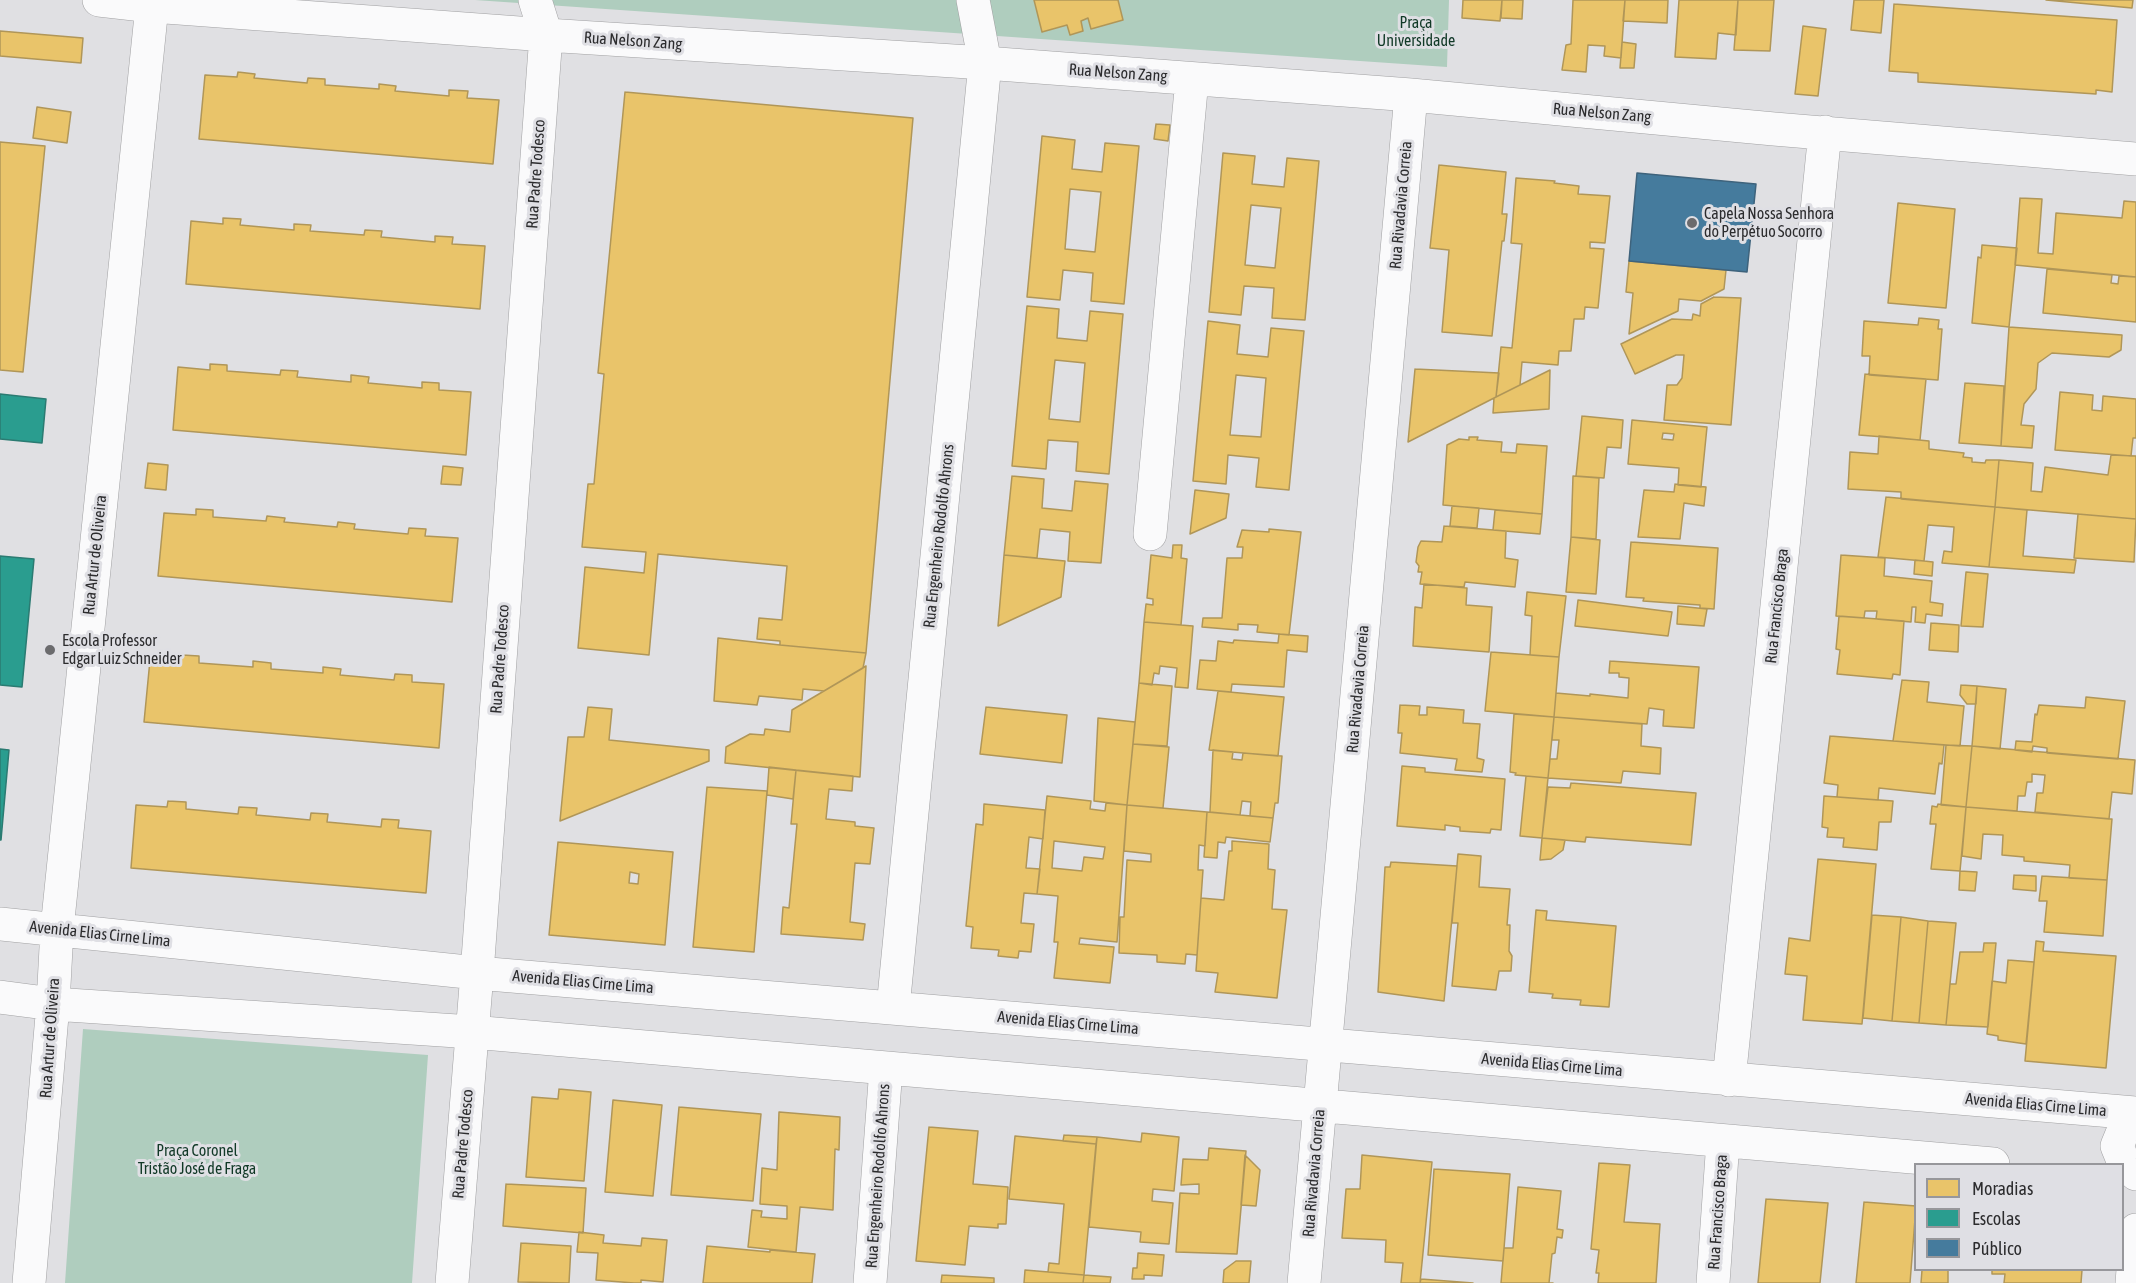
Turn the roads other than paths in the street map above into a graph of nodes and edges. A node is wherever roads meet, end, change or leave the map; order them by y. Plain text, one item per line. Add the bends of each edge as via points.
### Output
1 (99, 0) edge
2 (535, 0) edge
3 (973, 0) edge
4 (161, 3) edge
5 (546, 35) junction
6 (985, 63) junction
7 (1192, 79) junction
8 (1411, 95) junction
9 (1825, 132) junction
10 (2136, 159) edge
11 (1150, 534) dead end
12 (0, 924) edge
13 (57, 929) junction
14 (477, 973) junction
15 (0, 997) edge
16 (53, 1004) junction
17 (893, 1008) junction
18 (472, 1032) junction
19 (1326, 1046) junction
20 (886, 1068) junction
21 (1729, 1080) junction
22 (1320, 1106) junction
23 (2136, 1113) edge
24 (2136, 1121) edge
25 (1723, 1141) junction
26 (1981, 1163) edge
27 (2136, 1175) edge
28 (2136, 1230) edge
29 (29, 1283) edge
30 (452, 1283) edge
31 (870, 1283) edge
32 (1304, 1283) edge
33 (1713, 1283) edge
34 (2132, 1283) edge

1 - 4 street, Rua Nelson Zang
2 - 5 street
3 - 6 street, Rua Engenheiro Rodolfo Ahrons
4 - 5 street, Rua Nelson Zang
4 - 13 street, Rua Artur de Oliveira
5 - 6 street, Rua Nelson Zang
5 - 14 street, Rua Padre Todesco
6 - 7 street, Rua Nelson Zang
6 - 17 street, Rua Engenheiro Rodolfo Ahrons
7 - 8 street, Rua Nelson Zang
7 - 11 street
8 - 9 street, Rua Nelson Zang
8 - 19 street, Rua Rivadavia Correia
9 - 10 street, Rua Nelson Zang
9 - 21 street, Rua Francisco Braga
12 - 13 street, Avenida Elias Cirne Lima
13 - 14 street, Avenida Elias Cirne Lima
13 - 16 street, Rua Artur de Oliveira
14 - 17 street, Avenida Elias Cirne Lima
14 - 18 street, Rua Padre Todesco
15 - 16 street
16 - 18 street
16 - 29 street, Rua Artur de Oliveira
17 - 19 street, Avenida Elias Cirne Lima
18 - 20 street
18 - 30 street, Rua Padre Todesco
19 - 21 street, Avenida Elias Cirne Lima
19 - 22 street, Rua Rivadavia Correia
20 - 22 street
20 - 31 street, Rua Engenheiro Rodolfo Ahrons
21 - 23 street, Avenida Elias Cirne Lima
22 - 25 street
22 - 32 street, Rua Rivadavia Correia
24 - 27 street via 2124,1129 2116,1146 2124,1163
25 - 26 street
25 - 33 street, Rua Francisco Braga
28 - 34 street

